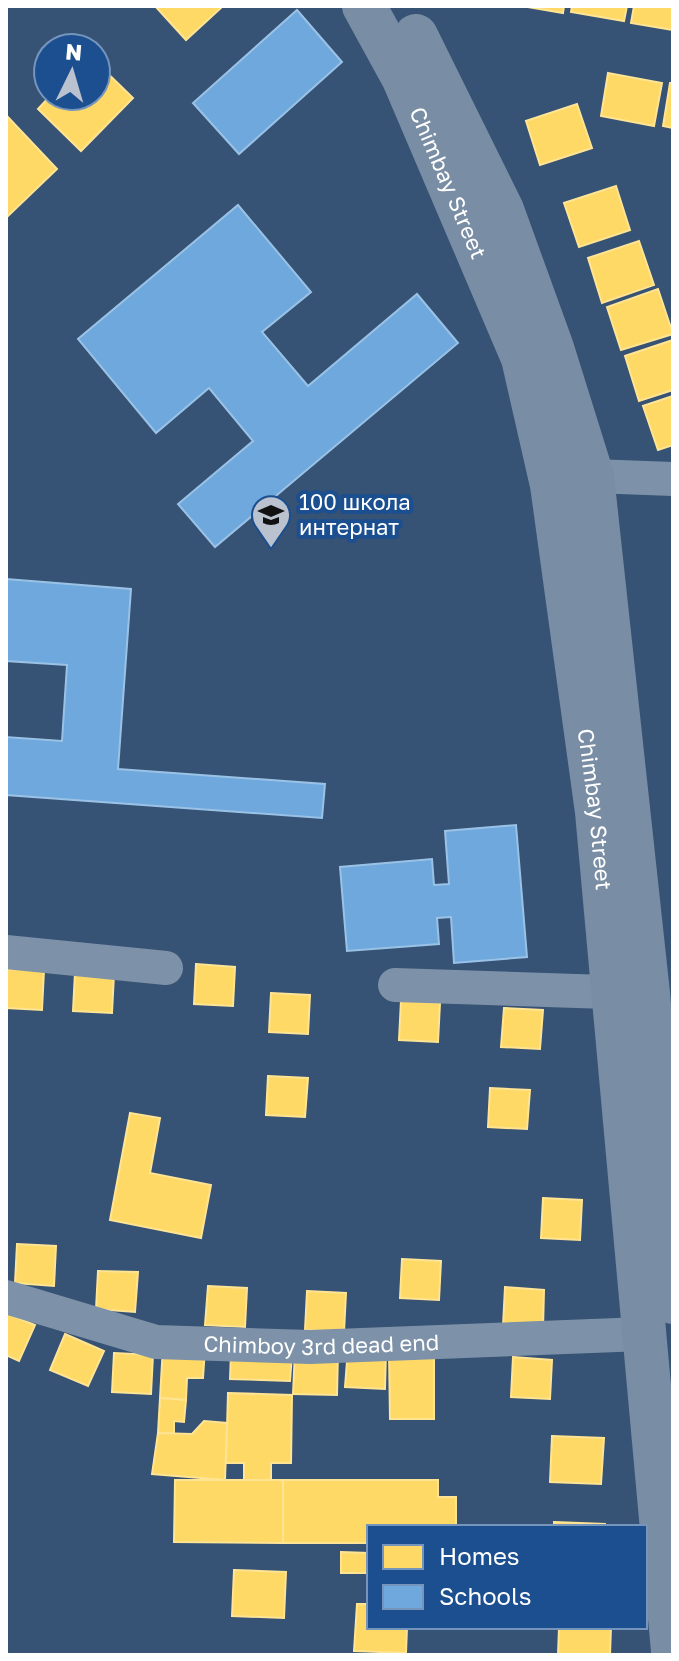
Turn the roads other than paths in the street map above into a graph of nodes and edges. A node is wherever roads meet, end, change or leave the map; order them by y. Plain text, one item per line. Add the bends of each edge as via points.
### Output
1 (364, 6) edge
2 (397, 6) edge
3 (673, 479) edge
4 (572, 481) junction
5 (6, 952) edge
6 (166, 968) dead end
7 (395, 985) dead end
8 (630, 994) junction
9 (6, 1297) edge
10 (673, 1302) edge
11 (643, 1334) junction
12 (664, 1463) edge
13 (673, 1651) edge

1 - 4 main road, Chimbay Street via 404,79
2 - 4 main road, Chimbay Street via 502,210 552,348
3 - 4 street
4 - 8 main road, Chimbay Street via 597,812
5 - 6 street
7 - 8 street
8 - 10 main road, Chimbay Street
8 - 11 main road, Chimbay Street
9 - 11 street, Chimboy 3rd dead end via 156,1342 310,1347
11 - 12 main road, Chimbay Street
12 - 13 main road, Chimbay Street

